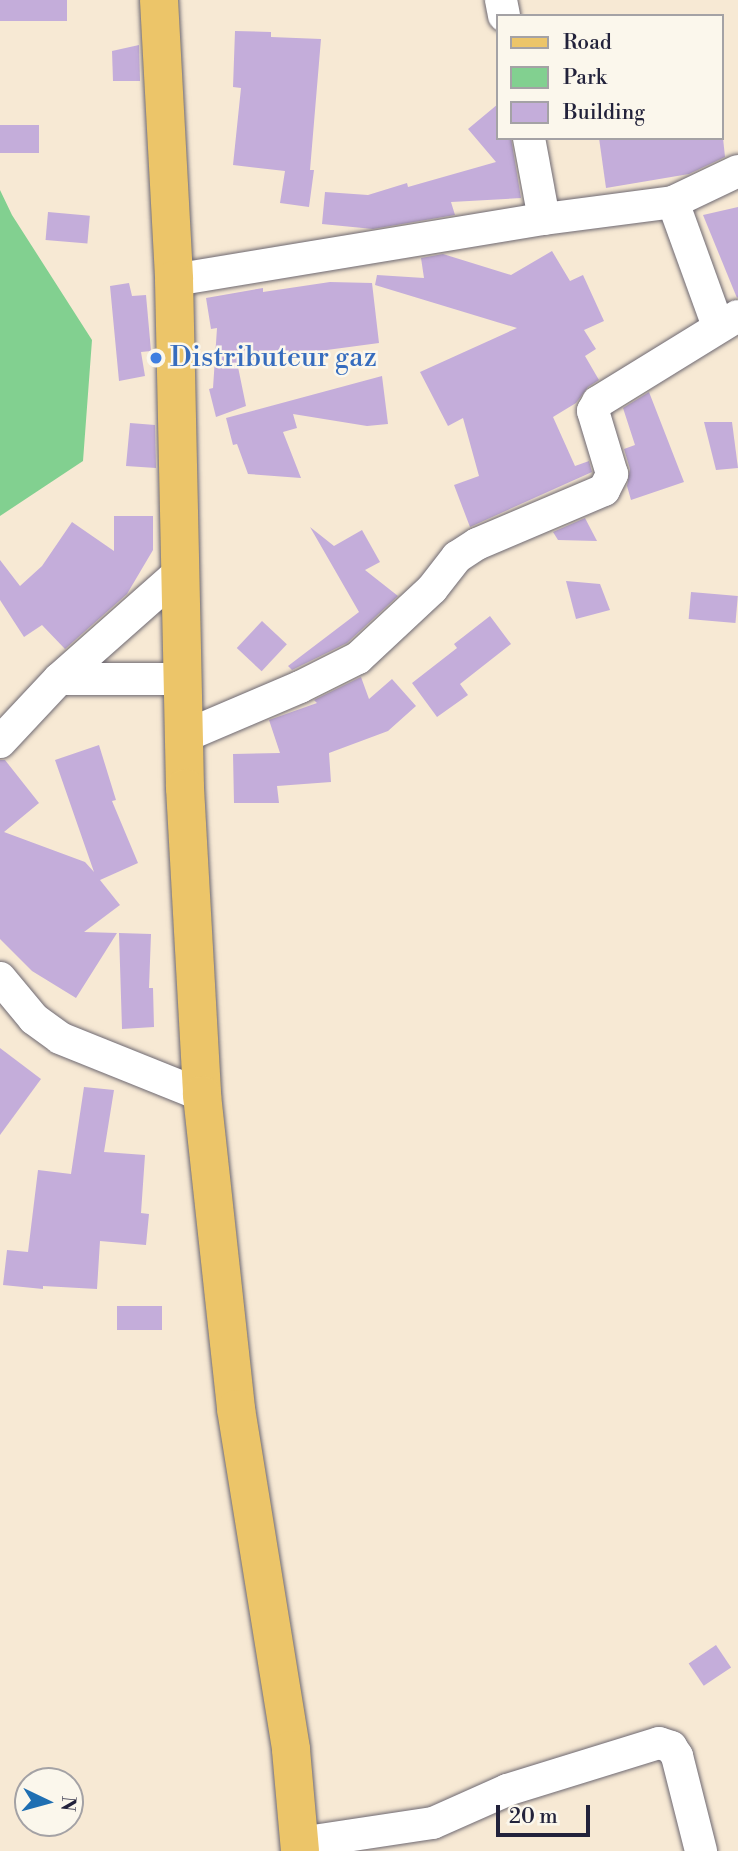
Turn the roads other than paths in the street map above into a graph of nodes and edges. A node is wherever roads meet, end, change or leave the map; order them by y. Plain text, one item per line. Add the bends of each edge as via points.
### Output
1 (159, 0) edge
2 (528, 140) edge
3 (738, 171) edge
4 (673, 202) junction
5 (544, 219) junction
6 (174, 280) junction
7 (728, 321) edge
8 (181, 571) junction
9 (59, 679) junction
10 (183, 679) junction
11 (3, 735) edge
12 (185, 736) junction
13 (0, 978) edge
14 (202, 1095) junction
15 (300, 1847) edge
16 (701, 1851) edge

1 - 6 main road
2 - 5 street
3 - 4 street
4 - 5 street
4 - 7 street
5 - 6 street
6 - 8 main road
7 - 12 street via 606,397 593,411 612,474 604,490 457,556 432,589 358,658
8 - 9 street
8 - 10 main road
9 - 10 street
9 - 11 street
10 - 12 main road
12 - 14 main road
13 - 14 street via 34,1019 60,1038
14 - 15 main road via 236,1409 291,1751
15 - 16 street via 433,1823 508,1790 659,1743 671,1747 677,1756

